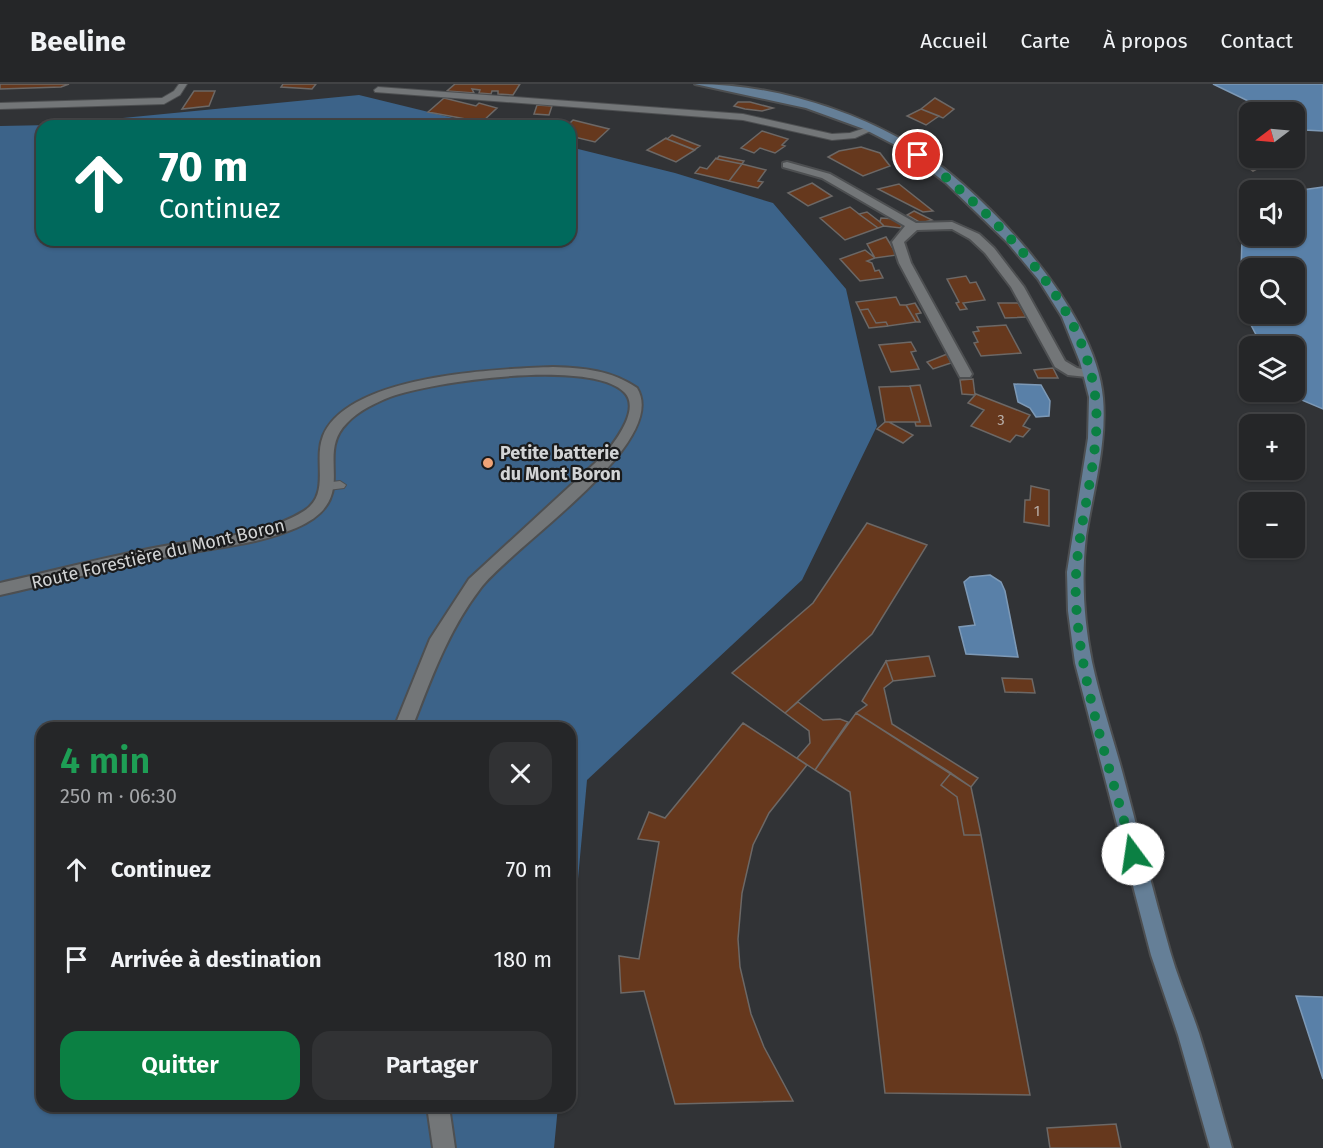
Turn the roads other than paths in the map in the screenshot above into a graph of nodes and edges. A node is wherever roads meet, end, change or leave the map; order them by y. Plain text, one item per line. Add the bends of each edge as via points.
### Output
1 (183, 84) edge
2 (700, 84) edge
3 (378, 90) dead end
4 (0, 106) edge
5 (872, 129) junction
6 (787, 165) dead end
7 (913, 226) junction
8 (965, 374) dead end
9 (1091, 375) junction
10 (0, 589) edge
11 (405, 722) edge
12 (439, 1112) edge
13 (444, 1148) edge
14 (1221, 1148) edge

1 - 4 lane via 177,93 164,100
2 - 5 main road via 811,105
3 - 5 lane via 768,119 832,137
5 - 9 main road via 932,165 1038,269 1071,318
6 - 7 street via 826,176
7 - 8 street via 903,232 898,242 901,252
7 - 9 street via 959,228 975,237 1004,267 1060,364 1073,372
9 - 14 main road via 1096,394 1096,436 1076,559 1077,615 1095,710 1161,955
10 - 11 street, Route Forestière du Mont Boron via 279,529 313,514 334,486 327,447 330,434 348,413 387,394 458,380 561,370 616,379 627,385 636,406 630,428 610,456 475,584 438,639
12 - 13 street

